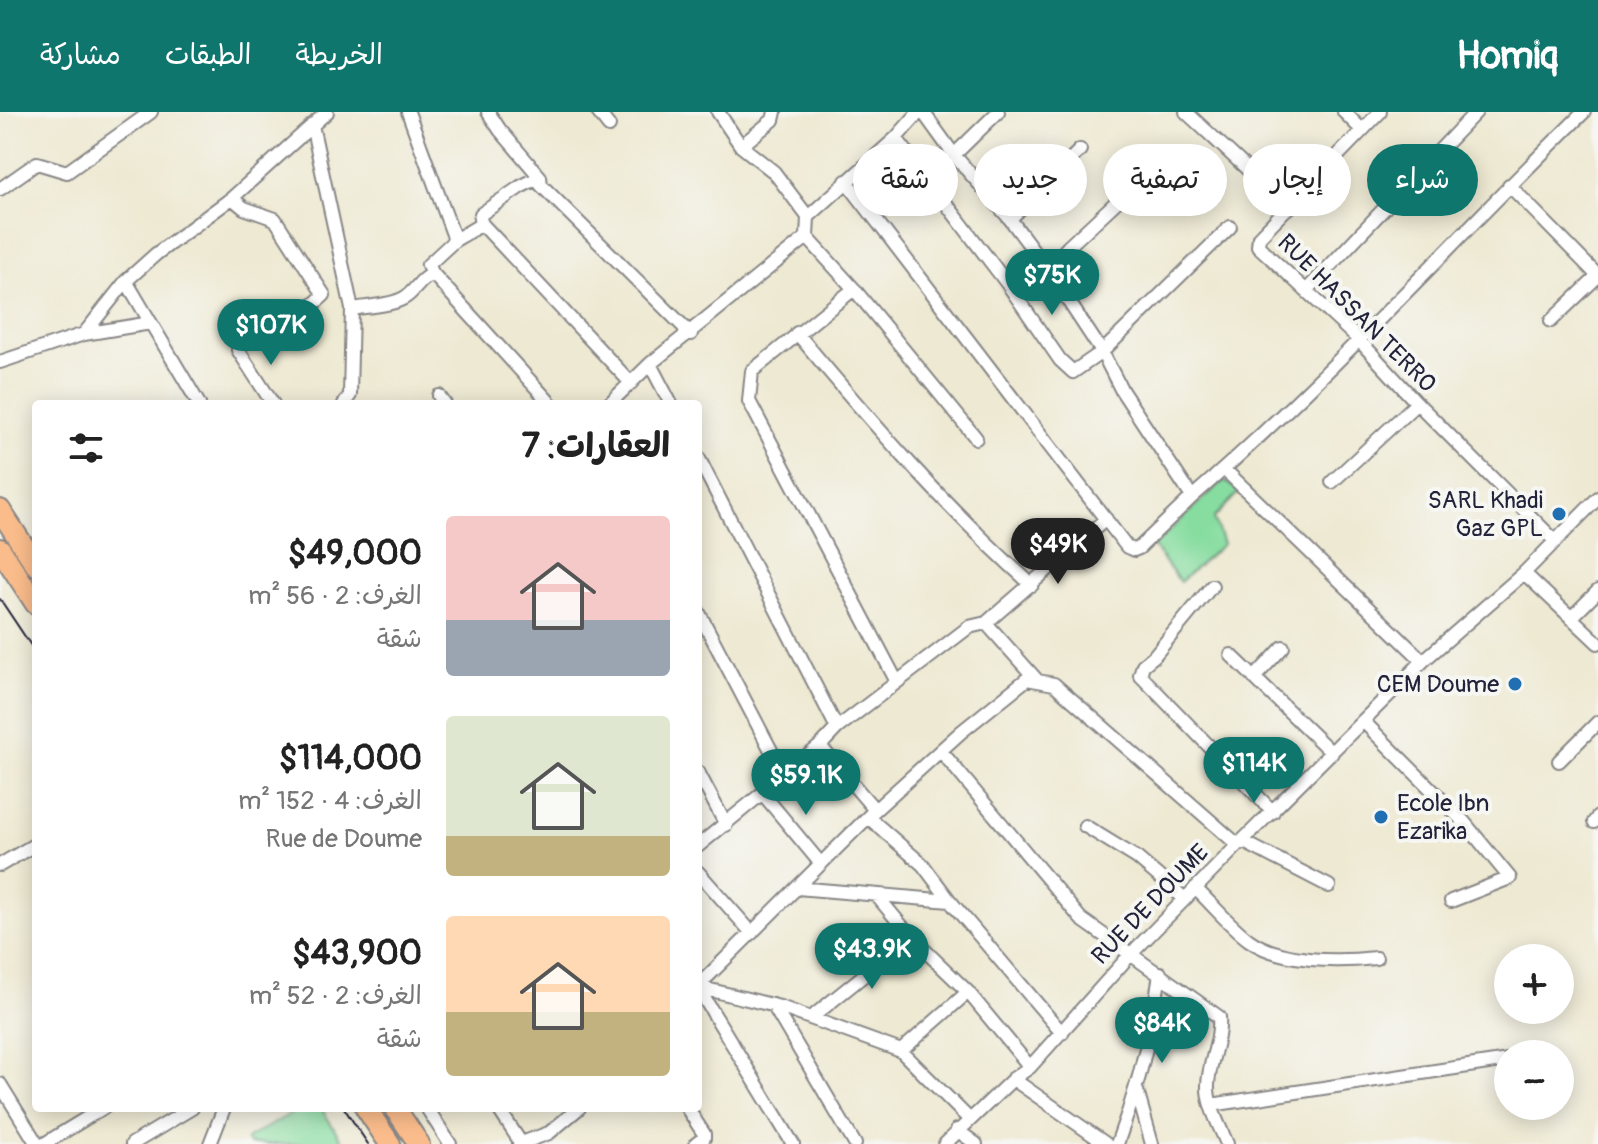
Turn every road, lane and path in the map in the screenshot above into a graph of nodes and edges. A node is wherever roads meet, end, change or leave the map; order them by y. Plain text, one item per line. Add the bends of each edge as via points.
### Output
1 (151, 112) edge
2 (327, 112) edge
3 (408, 112) edge
4 (488, 112) edge
5 (598, 112) edge
6 (718, 112) edge
7 (775, 112) edge
8 (921, 112) edge
9 (998, 112) edge
10 (1186, 112) edge
11 (1344, 112) edge
12 (1380, 112) edge
13 (1476, 112) edge
14 (1584, 112) edge
15 (312, 125) junction
16 (609, 126) dead end
17 (1362, 130) junction
18 (896, 138) junction
19 (946, 144) edge
20 (1349, 144) edge
21 (741, 146) junction
22 (958, 151) edge
23 (958, 160) edge
24 (1243, 165) edge
25 (540, 177) junction
26 (846, 181) junction
27 (1509, 185) junction
28 (0, 189) edge
29 (232, 198) junction
30 (1103, 214) edge
31 (1013, 216) edge
32 (1281, 216) edge
33 (808, 217) junction
34 (1010, 219) junction
35 (482, 224) junction
36 (1230, 227) dead end
37 (807, 237) junction
38 (455, 240) junction
39 (1048, 270) junction
40 (433, 274) junction
41 (1598, 276) edge
42 (126, 281) junction
43 (854, 289) junction
44 (1306, 291) junction
45 (352, 309) junction
46 (1551, 321) dead end
47 (151, 323) junction
48 (797, 333) junction
49 (84, 334) junction
50 (691, 334) junction
51 (1359, 340) junction
52 (1102, 352) junction
53 (0, 362) edge
54 (650, 364) junction
55 (631, 383) junction
56 (197, 400) edge
57 (270, 400) edge
58 (347, 400) edge
59 (547, 400) edge
60 (613, 400) edge
61 (669, 400) edge
62 (1417, 403) junction
63 (976, 438) dead end
64 (702, 465) edge
65 (1224, 469) junction
66 (1332, 482) dead end
67 (1192, 497) junction
68 (1598, 498) edge
69 (0, 510) edge
70 (1106, 519) junction
71 (1555, 541) junction
72 (0, 549) edge
73 (32, 559) edge
74 (1524, 573) junction
75 (1032, 585) junction
76 (1212, 586) dead end
77 (1598, 591) edge
78 (32, 598) edge
79 (1571, 618) junction
80 (702, 619) edge
81 (986, 623) junction
82 (1598, 643) edge
83 (1283, 647) dead end
84 (1231, 655) dead end
85 (1423, 661) junction
86 (1254, 678) junction
87 (1036, 679) junction
88 (897, 682) junction
89 (1363, 721) junction
90 (1598, 722) edge
91 (837, 728) junction
92 (820, 746) junction
93 (941, 751) junction
94 (1332, 753) junction
95 (1559, 761) dead end
96 (784, 775) junction
97 (702, 780) edge
98 (763, 794) junction
99 (1273, 812) junction
100 (871, 814) junction
101 (726, 825) junction
102 (1085, 826) dead end
103 (702, 843) edge
104 (1241, 843) junction
105 (32, 846) edge
106 (821, 864) junction
107 (0, 865) edge
108 (702, 877) edge
109 (1329, 886) dead end
110 (797, 888) junction
111 (1195, 888) junction
112 (877, 896) junction
113 (1185, 899) junction
114 (950, 901) junction
115 (1451, 901) dead end
116 (752, 933) junction
117 (911, 937) junction
118 (1130, 955) junction
119 (1376, 958) dead end
120 (1160, 973) junction
121 (702, 983) edge
122 (702, 988) edge
123 (968, 992) junction
124 (702, 994) edge
125 (773, 1005) junction
126 (811, 1018) junction
127 (1062, 1033) junction
128 (901, 1051) junction
129 (1494, 1062) edge
130 (1030, 1067) junction
131 (1013, 1079) junction
132 (0, 1084) edge
133 (1137, 1091) junction
134 (1211, 1105) junction
135 (96, 1112) edge
136 (185, 1112) edge
137 (222, 1112) edge
138 (369, 1112) edge
139 (398, 1112) edge
140 (430, 1112) edge
141 (501, 1112) edge
142 (575, 1112) edge
143 (690, 1112) edge
144 (970, 1120) junction
145 (957, 1130) junction
146 (552, 1138) edge
147 (520, 1143) edge
148 (790, 1143) edge
149 (37, 1144) edge
150 (44, 1144) edge
151 (132, 1144) edge
152 (210, 1144) edge
153 (390, 1144) edge
154 (419, 1144) edge
155 (450, 1144) edge
156 (696, 1144) edge
157 (855, 1144) edge
158 (945, 1144) edge
159 (976, 1144) edge
160 (1106, 1144) edge
161 (1117, 1144) edge
162 (1152, 1144) edge
163 (1227, 1144) edge

1 - 28 street via 67,172 37,163
2 - 15 street
3 - 38 street
4 - 25 street
5 - 16 street
6 - 21 street
7 - 21 street via 773,120
8 - 18 street
8 - 19 street
9 - 22 street
10 - 24 street
11 - 17 street
12 - 17 street, RUE HASSAN TERRO
13 - 44 street
14 - 27 street
15 - 29 street
15 - 45 street
17 - 20 street, RUE HASSAN TERRO
18 - 26 street
18 - 52 street via 1060,360 1073,372
21 - 33 street via 774,172
23 - 34 street
25 - 35 street via 481,214
25 - 50 street via 541,185
26 - 33 street
26 - 70 street
27 - 41 street
27 - 51 street
29 - 42 street
29 - 57 street via 275,219 324,295 239,346
30 - 39 street
31 - 34 street
32 - 44 street, RUE HASSAN TERRO via 1258,246
33 - 37 street
34 - 39 street
35 - 38 street
35 - 55 street
36 - 52 street
37 - 43 street
37 - 50 street
38 - 40 street via 428,265
39 - 52 street
40 - 45 street via 407,297
40 - 59 street
41 - 46 street
42 - 47 street
42 - 49 street
43 - 48 street
43 - 63 street
44 - 51 street, RUE HASSAN TERRO
45 - 58 street
47 - 49 street
47 - 56 street
48 - 75 street via 867,417
48 - 88 street via 752,371 749,401
49 - 53 street
50 - 54 street
51 - 62 street, RUE HASSAN TERRO
51 - 65 street
52 - 67 street
54 - 55 street
54 - 61 street
55 - 60 street
62 - 66 street
62 - 71 street, RUE HASSAN TERRO
64 - 91 street
65 - 67 street
65 - 85 street
67 - 70 street via 1134,550
68 - 71 street, RUE DE DOUME
69 - 73 main road
70 - 75 street
71 - 74 street, RUE DE DOUME
72 - 78 main road
74 - 79 street
74 - 85 street, RUE DE DOUME
75 - 81 street
76 - 99 street via 1140,675
77 - 79 street
79 - 82 street
80 - 96 street
81 - 87 street
81 - 88 street via 969,627
83 - 86 street
84 - 86 street
85 - 89 street, RUE DE DOUME
86 - 94 street
87 - 93 street via 1027,679
87 - 104 street via 1054,684
88 - 91 street
89 - 94 street, RUE DE DOUME
89 - 115 street via 1464,822 1510,878
90 - 95 street
91 - 92 street
92 - 96 street
92 - 100 street
93 - 100 street
93 - 118 street via 1081,919
94 - 99 street, RUE DE DOUME
96 - 98 street
97 - 101 street
98 - 101 street
98 - 106 street
99 - 104 street, RUE DE DOUME
100 - 106 street
100 - 114 street via 923,865
101 - 103 street
102 - 113 street via 1137,858
104 - 109 street
104 - 111 street, RUE DE DOUME
105 - 107 street
106 - 110 street
108 - 116 street
110 - 112 street
110 - 116 street
111 - 113 street, RUE DE DOUME
111 - 119 street via 1250,941 1293,957 1340,962
112 - 114 street
112 - 117 street
113 - 118 street, RUE DE DOUME
114 - 127 street
116 - 121 street
117 - 123 street
117 - 126 street
118 - 120 street
118 - 127 street, RUE DE DOUME
120 - 133 street
120 - 134 street via 1219,1017 1208,1085
122 - 125 street
123 - 128 street
123 - 130 street
124 - 148 street
125 - 126 street
125 - 157 street
126 - 128 street
127 - 130 street, RUE DE DOUME
128 - 144 street
129 - 134 street
130 - 131 street, RUE DE DOUME
131 - 144 street, RUE DE DOUME
131 - 160 street
132 - 149 street
133 - 161 street
133 - 162 street
134 - 163 street
135 - 150 street
136 - 151 street
137 - 152 street
138 - 153 main road
139 - 154 main road
140 - 155 street
141 - 147 street
142 - 146 street
143 - 156 street via 704,1134
144 - 145 street, RUE DE DOUME
145 - 158 street, RUE DE DOUME
145 - 159 street
146 - 147 street

